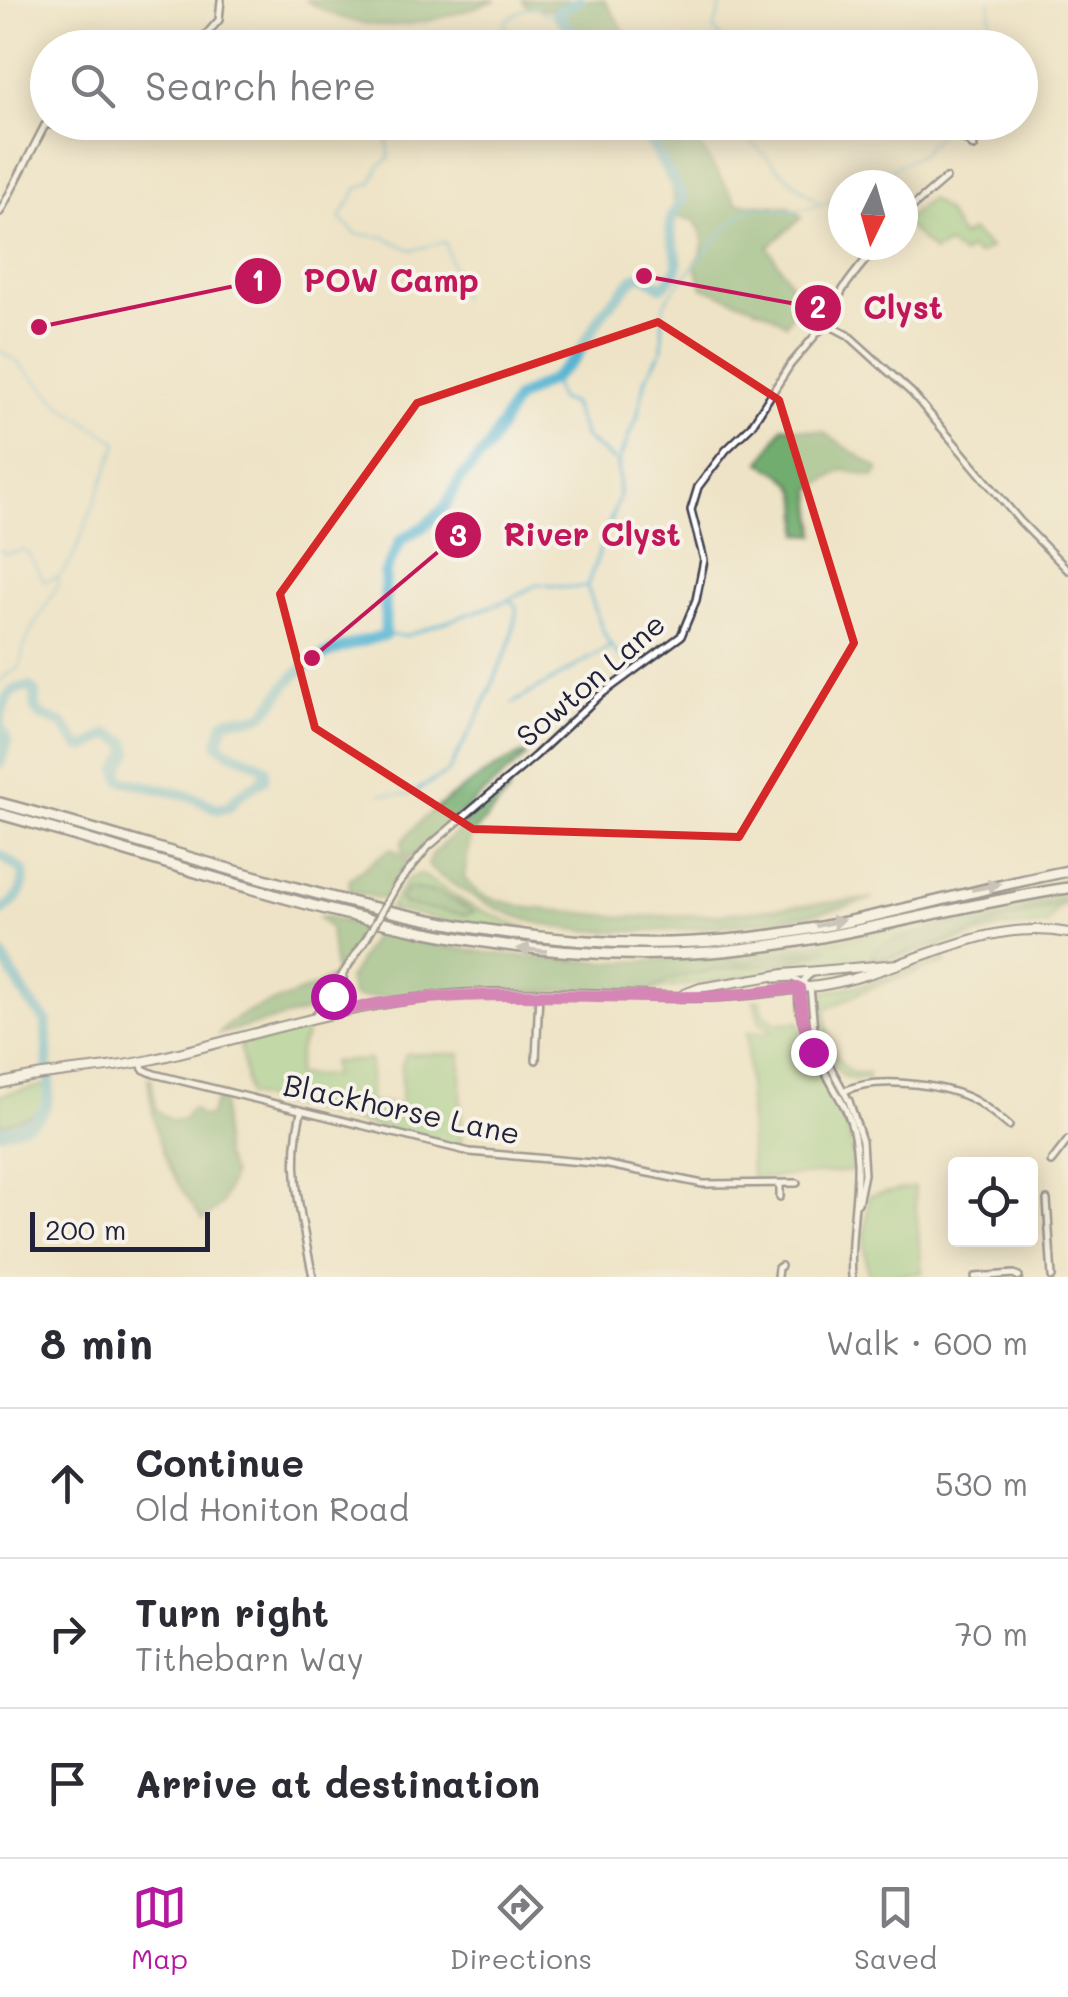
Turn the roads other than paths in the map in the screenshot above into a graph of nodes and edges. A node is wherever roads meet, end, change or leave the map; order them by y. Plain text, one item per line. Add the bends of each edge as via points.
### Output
1 (221, 0) edge
2 (210, 30) edge
3 (37, 140) edge
4 (966, 140) edge
5 (974, 147) dead end
6 (946, 178) dead end
7 (918, 202) edge
8 (0, 212) edge
9 (866, 260) edge
10 (829, 325) junction
11 (1068, 570) edge
12 (1, 809) edge
13 (1068, 871) edge
14 (1068, 888) edge
15 (1068, 934) edge
16 (904, 963) junction
17 (820, 970) junction
18 (343, 975) junction
19 (768, 978) junction
20 (804, 985) junction
21 (334, 989) junction
22 (539, 993) junction
23 (680, 996) junction
24 (340, 1011) junction
25 (314, 1016) junction
26 (822, 1053) junction
27 (536, 1060) dead end
28 (140, 1062) junction
29 (0, 1084) edge
30 (854, 1086) junction
31 (835, 1089) junction
32 (844, 1092) junction
33 (846, 1109) junction
34 (301, 1112) junction
35 (1010, 1126) dead end
36 (1066, 1144) edge
37 (1052, 1160) dead end
38 (797, 1183) dead end
39 (780, 1184) junction
40 (780, 1197) dead end
41 (1047, 1200) dead end
42 (855, 1211) junction
43 (781, 1266) dead end
44 (313, 1277) edge
45 (777, 1277) edge
46 (852, 1277) edge
47 (974, 1277) edge
48 (1019, 1277) edge
49 (1052, 1277) edge

1 - 2 street
3 - 8 street
4 - 5 street
6 - 7 street
9 - 10 street via 842,290
10 - 11 street via 912,394
10 - 18 street, Sowton Lane, bridge via 790,365 759,416 698,487 691,510 704,560 681,636 599,696 428,847
12 -> 13 highway via 431,922 630,944 762,936
14 -> 12 highway via 819,938 710,952 531,950 327,910
15 - 16 street via 1005,931
16 - 17 street
16 - 20 street
17 - 19 street
17 - 20 street
18 - 21 street, Sowton Lane
18 - 24 street
19 - 20 street
19 - 23 street
20 - 23 street
20 - 26 street
20 - 31 street via 809,1042
21 - 24 street
21 - 25 street, Sowton Lane
22 - 23 street
22 - 24 street via 395,1000
22 - 27 street
24 - 25 street
25 - 28 street
26 - 30 street
26 - 32 street
28 - 29 street
28 - 34 street, Blackhorse Lane via 154,1074
30 - 32 street
30 - 35 street via 947,1089
31 - 32 street
31 - 33 street
32 - 33 street
32 - 42 street via 864,1152
33 - 42 street via 858,1153
34 - 39 street, Blackhorse Lane via 482,1154 604,1164 684,1182
34 - 44 street via 297,1208
36 - 37 street
38 - 39 street, Blackhorse Lane
39 - 40 street
41 - 49 street
42 - 46 street
43 - 45 street
47 - 48 street

